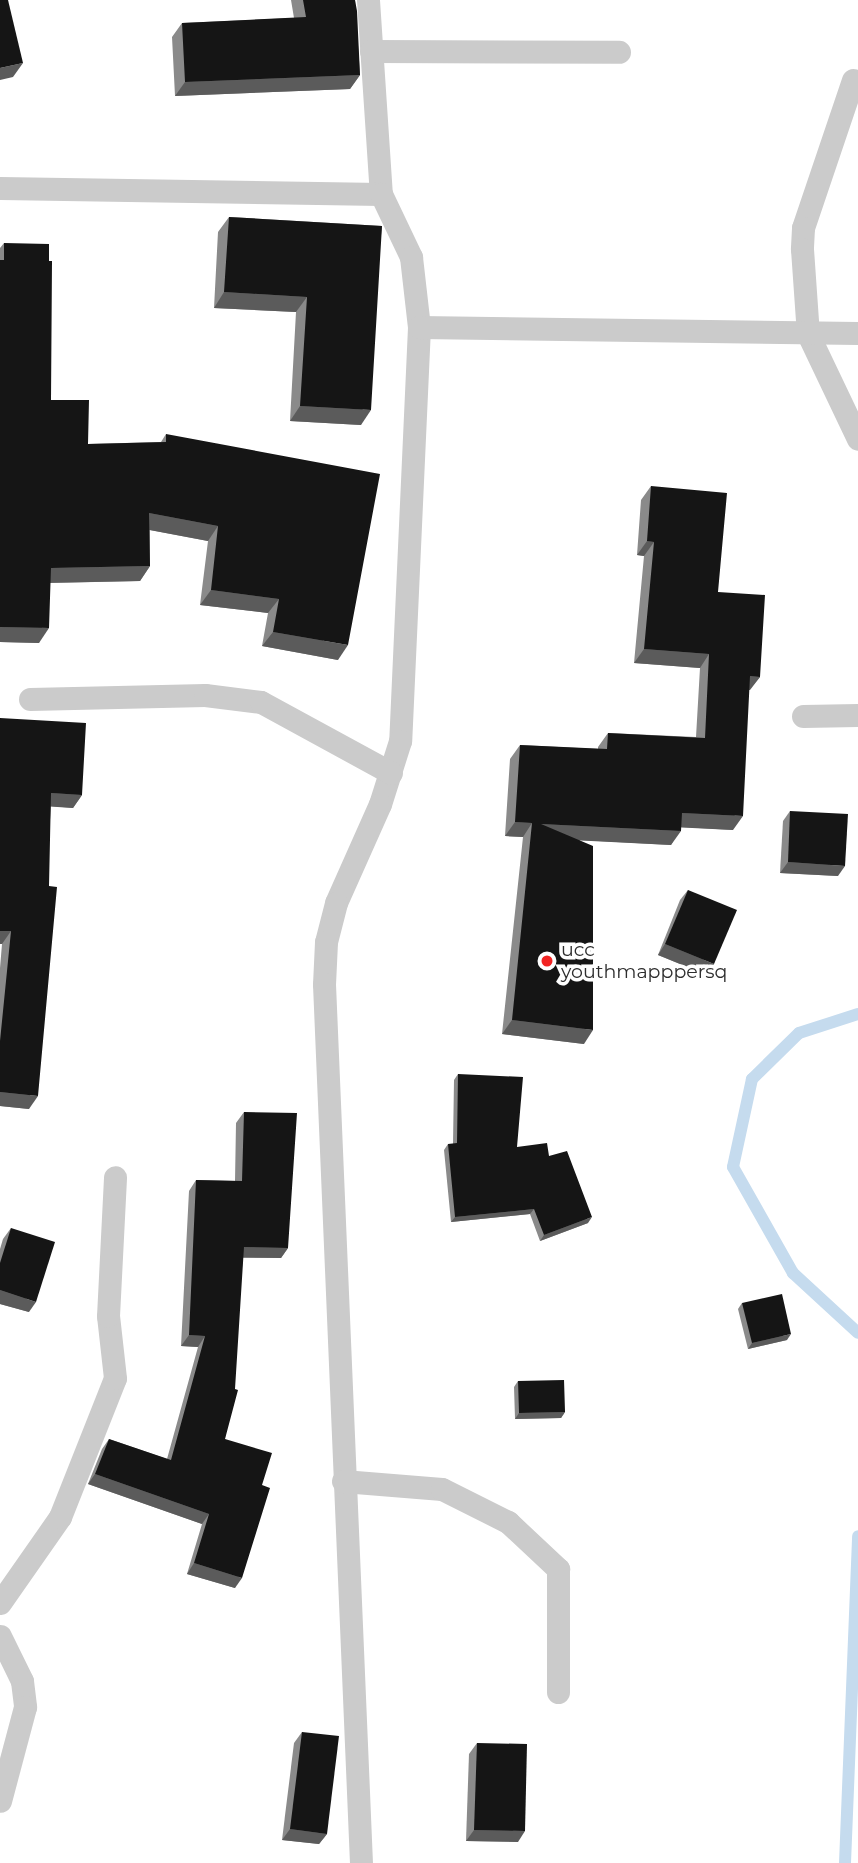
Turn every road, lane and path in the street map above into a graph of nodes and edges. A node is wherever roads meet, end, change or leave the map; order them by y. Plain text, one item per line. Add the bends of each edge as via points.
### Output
1 (368, 0) edge
2 (371, 51) junction
3 (619, 52) dead end
4 (853, 80) dead end
5 (0, 188) edge
6 (381, 194) junction
7 (418, 327) junction
8 (858, 332) edge
9 (808, 334) junction
10 (858, 439) edge
11 (30, 699) dead end
12 (858, 715) edge
13 (803, 716) dead end
14 (391, 774) junction
15 (115, 1177) dead end
16 (343, 1481) junction
17 (0, 1603) edge
18 (0, 1636) edge
19 (558, 1692) dead end
20 (0, 1801) edge
21 (361, 1863) edge

1 - 2 lane
2 - 3 lane
2 - 6 lane
4 - 9 lane via 803,229
5 - 6 lane
6 - 7 lane via 411,257
7 - 9 lane
7 - 14 lane via 404,703
8 - 9 lane
9 - 10 lane
11 - 14 lane via 205,695 261,702
12 - 13 lane
14 - 16 lane via 336,903 326,942 324,1024
15 - 17 lane via 108,1316 117,1363 115,1378 60,1517
16 - 19 lane via 442,1489 508,1522 558,1569
16 - 21 lane
18 - 20 lane via 22,1681 25,1707

